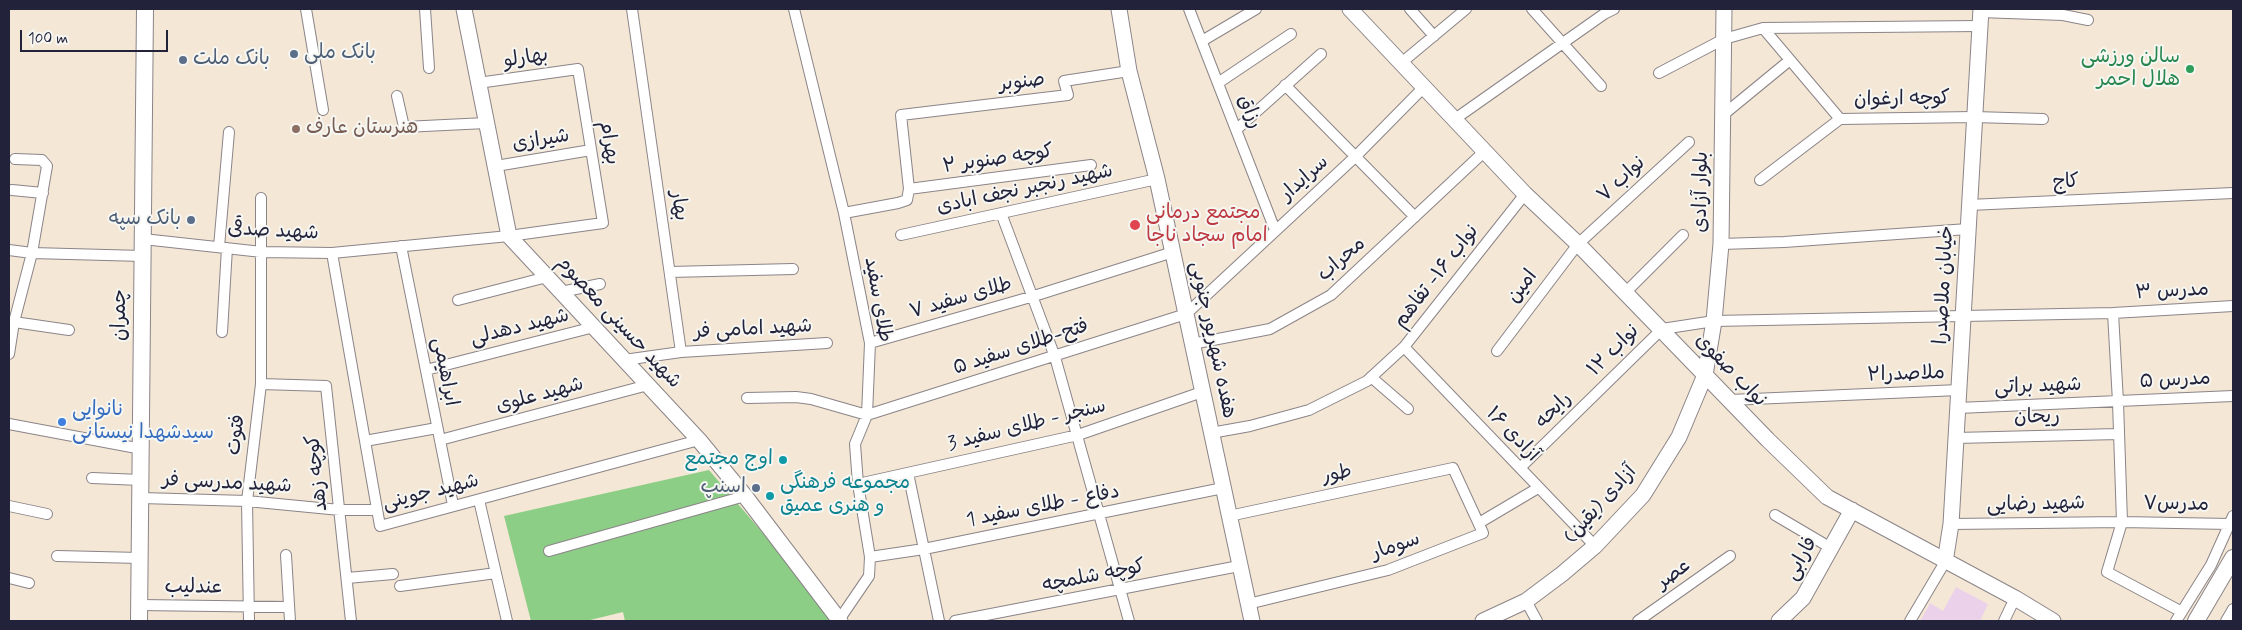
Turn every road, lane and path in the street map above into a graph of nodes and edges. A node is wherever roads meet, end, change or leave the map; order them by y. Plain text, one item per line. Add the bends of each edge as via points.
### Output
1 (144, 9) edge
2 (306, 9) edge
3 (425, 9) edge
4 (464, 9) edge
5 (632, 9) edge
6 (794, 9) edge
7 (1119, 9) edge
8 (1189, 9) edge
9 (1256, 9) edge
10 (1350, 9) edge
11 (1410, 9) edge
12 (1466, 9) edge
13 (1532, 9) edge
14 (1614, 9) edge
15 (1724, 9) edge
16 (1980, 16) edge
17 (2088, 20) dead end
18 (1763, 28) junction
19 (1291, 34) dead end
20 (1434, 36) junction
21 (1724, 39) junction
22 (1202, 41) junction
23 (1563, 44) junction
24 (1321, 54) dead end
25 (1790, 60) junction
26 (1400, 64) junction
27 (429, 68) dead end
28 (578, 69) joint
29 (1129, 71) junction
30 (1659, 73) dead end
31 (478, 83) junction
32 (1218, 83) junction
33 (1285, 85) junction
34 (1601, 86) dead end
35 (1424, 88) junction
36 (397, 96) dead end
37 (323, 110) dead end
38 (1723, 115) junction
39 (1974, 117) junction
40 (1840, 118) junction
41 (2043, 119) dead end
42 (1455, 120) junction
43 (486, 123) junction
44 (1237, 129) junction
45 (229, 132) dead end
46 (1689, 142) dead end
47 (591, 150) junction
48 (1486, 150) junction
49 (1355, 158) junction
50 (15, 159) dead end
51 (1091, 165) dead end
52 (496, 166) junction
53 (1157, 179) junction
54 (1760, 180) dead end
55 (909, 189) junction
56 (12, 190) dead end
57 (43, 193) junction
58 (2233, 193) edge
59 (1525, 194) junction
60 (261, 198) dead end
61 (1970, 206) junction
62 (844, 212) junction
63 (1001, 213) junction
64 (1415, 218) junction
65 (603, 223) joint
66 (1968, 229) junction
67 (1276, 230) junction
68 (901, 235) dead end
69 (1683, 235) dead end
70 (509, 236) junction
71 (143, 239) junction
72 (1578, 244) junction
73 (1721, 244) junction
74 (401, 246) junction
75 (223, 248) junction
76 (9, 250) edge
77 (262, 252) junction
78 (1172, 252) junction
79 (32, 253) junction
80 (332, 253) junction
81 (143, 256) junction
82 (793, 268) dead end
83 (670, 272) junction
84 (547, 277) junction
85 (600, 284) dead end
86 (561, 292) junction
87 (1626, 292) junction
88 (1034, 296) junction
89 (458, 300) dead end
90 (2233, 306) edge
91 (2112, 313) junction
92 (1186, 314) junction
93 (1963, 315) junction
94 (1714, 321) junction
95 (14, 322) junction
96 (594, 328) junction
97 (1662, 329) junction
98 (69, 330) dead end
99 (222, 332) dead end
100 (827, 343) dead end
101 (870, 344) junction
102 (1192, 344) junction
103 (1404, 347) junction
104 (1496, 350) dead end
105 (681, 352) junction
106 (9, 354) edge
107 (1054, 357) junction
108 (624, 360) junction
109 (426, 370) junction
110 (1705, 375) junction
111 (1371, 377) junction
112 (261, 384) junction
113 (648, 386) junction
114 (1959, 390) junction
115 (1202, 392) junction
116 (2233, 396) edge
117 (747, 398) dead end
118 (1591, 399) joint
119 (1730, 400) junction
120 (2118, 402) junction
121 (1958, 408) junction
122 (1408, 409) dead end
123 (867, 416) junction
124 (9, 424) edge
125 (437, 428) junction
126 (1211, 432) junction
127 (2118, 434) junction
128 (1078, 435) junction
129 (1956, 438) junction
130 (440, 440) junction
131 (699, 440) junction
132 (365, 441) junction
133 (142, 448) junction
134 (1520, 468) junction
135 (908, 473) junction
136 (92, 478) dead end
137 (141, 480) junction
138 (858, 484) junction
139 (1223, 488) junction
140 (1538, 488) junction
141 (745, 496) junction
142 (141, 498) junction
143 (479, 500) junction
144 (246, 501) junction
145 (453, 505) junction
146 (9, 506) edge
147 (340, 510) junction
148 (377, 510) junction
149 (1852, 510) junction
150 (47, 514) dead end
151 (1100, 514) junction
152 (1775, 515) dead end
153 (1229, 516) junction
154 (2232, 520) edge
155 (2122, 522) junction
156 (1479, 523) junction
157 (1951, 530) junction
158 (1595, 546) junction
159 (1831, 548) junction
160 (924, 549) junction
161 (549, 551) dead end
162 (1926, 551) junction
163 (286, 555) dead end
164 (57, 556) dead end
165 (1730, 556) dead end
166 (870, 557) junction
167 (140, 558) junction
168 (2233, 558) edge
169 (1945, 562) junction
170 (1239, 566) junction
171 (496, 573) junction
172 (393, 574) dead end
173 (9, 578) edge
174 (347, 578) junction
175 (29, 583) dead end
176 (400, 586) dead end
177 (1120, 590) junction
178 (2015, 598) junction
179 (1526, 601) junction
180 (1248, 604) junction
181 (248, 606) junction
182 (289, 607) junction
183 (2233, 609) edge
184 (139, 613) edge
185 (2185, 618) edge
186 (249, 621) edge
187 (290, 621) edge
188 (351, 621) edge
189 (507, 621) edge
190 (839, 621) edge
191 (939, 621) edge
192 (955, 621) edge
193 (1129, 621) edge
194 (1252, 621) edge
195 (1483, 621) edge
196 (1537, 621) edge
197 (1638, 621) edge
198 (1779, 621) edge
199 (1910, 621) edge
200 (2004, 621) edge
201 (2053, 621) edge
202 (2226, 621) edge

1 - 71 main road, چمران
2 - 37 street
3 - 27 street
4 - 31 main road
5 - 83 street, بهار
6 - 62 street, طلای سفید
7 - 29 main road, هفده شهریور جنوبی
8 - 22 street, رزاق
9 - 22 street
10 - 26 main road, نواب صفوی
11 - 20 street
12 - 20 street
13 - 23 street
14 - 23 street
15 - 21 main road, بلوار آزادی
16 - 17 street via 2063,15
16 - 18 street
16 - 39 main road, خیابان ملاصدرا
18 - 21 street
18 - 25 street
19 - 32 street
20 - 26 street
21 - 30 street
21 - 38 main road, بلوار آزادی
22 - 32 street, رزاق
23 - 34 street
23 - 42 street
24 - 33 street
25 - 38 street
25 - 40 street
26 - 35 main road, نواب صفوی
28 - 31 street, بهارلو
28 - 47 street, بهرام
29 - 53 main road, هفده شهریور جنوبی
29 - 55 street, صنوبر via 1064,81 1068,95 900,115
31 - 43 main road
32 - 44 street, رزاق
33 - 44 street
33 - 49 street
35 - 42 main road, نواب صفوی
35 - 49 street, سرایدار
36 - 43 street via 404,127
38 - 73 main road, بلوار آزادی
39 - 40 street, کوچه ارغوان
39 - 41 street, کوچه ارغوان
39 - 61 main road, خیابان ملاصدرا
40 - 54 street, کوچه ارغوان
42 - 48 main road, نواب صفوی
43 - 52 main road
44 - 67 street, رزاق
45 - 75 street
46 - 72 street, نواب ۷
47 - 52 street, شیرازی
47 - 65 street, بهرام
48 - 59 main road, نواب صفوی
48 - 64 street, محراب
49 - 64 street
49 - 67 street, سرایدار
50 - 57 street via 44,162 47,166
51 - 55 street, کوچه صنوبر ۲
52 - 70 main road
53 - 63 street, شهید رنجبر نجف ابادی
53 - 78 main road, هفده شهریور جنوبی
55 - 62 street via 907,200 898,204
56 - 57 street
57 - 79 street
58 - 61 street, کاج
59 - 72 main road, نواب صفوی
59 - 103 street, نواب ۱۶- تفاهم
60 - 77 street, فتوت
61 - 66 main road, خیابان ملاصدرا
62 - 101 street, طلای سفید
63 - 68 street, شهید رنجبر نجف ابادی
63 - 88 street
64 - 102 street, محراب via 1331,295 1270,329
65 - 70 street, شهید صدقی
66 - 73 street
66 - 93 main road, خیابان ملاصدرا
67 - 92 street, سرایدار
69 - 87 street
70 - 74 street, شهید صدقی
70 - 84 main road, شهید حسینی معصوم
71 - 75 street, شهید صدقی
71 - 81 main road, چمران
72 - 87 main road, نواب صفوی
72 - 104 street, امین
73 - 94 main road, بلوار آزادی
74 - 80 street, شهید صدقی
74 - 109 street, ابراهیمی
75 - 77 street, شهید صدقی
75 - 99 street
76 - 79 street
77 - 80 street, شهید صدقی
77 - 112 street, فتوت
78 - 88 street, طلای سفید ۷
78 - 92 main road, هفده شهریور جنوبی
79 - 81 street
79 - 95 street
80 - 132 street, شهید جوینی
81 - 133 main road, چمران
82 - 83 street
83 - 105 street, بهار
84 - 86 main road, شهید حسینی معصوم
84 - 89 street
85 - 86 street
86 - 96 main road, شهید حسینی معصوم
87 - 97 main road, نواب صفوی
88 - 101 street, طلای سفید ۷
88 - 107 street
90 - 91 street, مدرس ۳
91 - 93 street, مدرس ۳
91 - 120 street
92 - 102 main road, هفده شهریور جنوبی
92 - 107 street, فتح-طلای سفید ۵
93 - 94 street, مدرس ۳
93 - 114 main road, خیابان ملاصدرا
94 - 97 street, مدرس ۳
94 - 110 main road, بلوار آزادی
95 - 98 street
95 - 106 street
96 - 108 main road, شهید حسینی معصوم
96 - 109 street, شهید دهدلی
97 - 110 main road, نواب صفوی
97 - 118 street, نواب ۱‍۲
100 - 105 street, شهید امامی فر
101 - 123 street, طلای سفید
102 - 115 main road, هفده شهریور جنوبی
103 - 111 street, نواب ۱۶- تفاهم
103 - 134 street, آزادی ۱۶
105 - 108 street
107 - 123 street, فتح-طلای سفید ۵
107 - 128 street
108 - 113 main road, شهید حسینی معصوم
109 - 125 street, ابراهیمی
110 - 119 main road, نواب صفوی
110 - 158 main road, آزادی (یقین) via 1679,437 1643,495
111 - 122 street
111 - 126 street, نواب ۱۶- تفاهم via 1309,410 1250,426
112 - 144 street, فتوت
112 - 147 street, کوچه زهد via 326,386
113 - 130 street, شهید علوی
113 - 131 main road, شهید حسینی معصوم
114 - 119 street, ملاصدرا۲
114 - 121 main road, خیابان ملاصدرا
115 - 126 main road, هفده شهریور جنوبی
115 - 128 street, سنجر - طلای سفید 3
116 - 120 street, مدرس ۵
117 - 123 street via 811,399
118 - 134 street, رایحه
119 - 149 main road, نواب صفوی via 1827,497
120 - 121 street, شهید براتی
120 - 127 street
121 - 129 main road, خیابان ملاصدرا
123 - 138 street, طلای سفید via 855,444
124 - 133 street
125 - 130 street, ابراهیمی
125 - 132 street
126 - 139 main road, هفده شهریور جنوبی
127 - 129 street, ریحان
127 - 155 street
128 - 135 street, سنجر - طلای سفید 3
128 - 151 street
129 - 157 main road, خیابان ملاصدرا
130 - 145 street, ابراهیمی
131 - 141 main road, شهید حسینی معصوم
131 - 143 street, شهید جوینی
132 - 148 street, شهید جوینی
133 - 137 main road, چمران
134 - 140 street, آزادی ۱۶
135 - 138 street, سنجر - طلای سفید 3
135 - 160 street
136 - 137 street
137 - 142 main road, چمران
138 - 166 street, طلای سفید
139 - 151 street, دفاع - طلای سفید 1
139 - 153 main road, هفده شهریور جنوبی
140 - 156 street
140 - 158 street, آزادی ۱۶
141 - 161 street
141 - 190 main road, شهید حسینی معصوم
142 - 144 street, شهید مدرسی فر
142 - 167 main road, چمران
143 - 145 street, شهید جوینی
143 - 171 street
144 - 147 street, شهید مدرسی فر
144 - 181 street, فتوت
145 - 148 street, شهید جوینی via 380,526
146 - 150 street
147 - 148 street, شهید مدرسی فر
147 - 174 street, کوچه زهد
149 - 159 main road, فارابی
149 - 162 main road, نواب صفوی
151 - 160 street, دفاع - طلای سفید 1
151 - 177 street
152 - 159 street
153 - 156 street, طور via 1452,468
153 - 170 main road, هفده شهریور جنوبی
154 - 155 street, مدرس۷
154 - 185 street
155 - 157 street, شهید رضایی
155 - 185 street via 2108,572
156 - 180 street, سومار via 1483,533 1388,570
157 - 162 main road via 1939,545
157 - 169 main road, خیابان ملاصدرا
158 - 179 main road, آزادی (یقین)
159 - 198 main road, فارابی via 1803,598
160 - 166 street, دفاع - طلای سفید 1
160 - 191 street
162 - 169 main road, نواب صفوی
163 - 182 street
164 - 167 street
165 - 197 street, عصر
166 - 190 street, طلای سفید via 869,576
167 - 184 main road, چمران
168 - 185 main road
169 - 178 main road, نواب صفوی
169 - 199 street
170 - 177 street, کوچه شلمچه
170 - 180 main road, هفده شهریور جنوبی
171 - 176 street
171 - 189 street
172 - 174 street
173 - 175 street
174 - 188 street, کوچه زهد
177 - 192 street, کوچه شلمچه
177 - 193 street
178 - 200 street
178 - 201 main road, نواب صفوی
179 - 195 main road, آزادی (یقین)
179 - 196 street
180 - 194 main road, هفده شهریور جنوبی
181 - 182 street, عندلیب
181 - 184 street, عندلیب
181 - 186 street, فتوت
182 - 187 street
183 - 202 street

